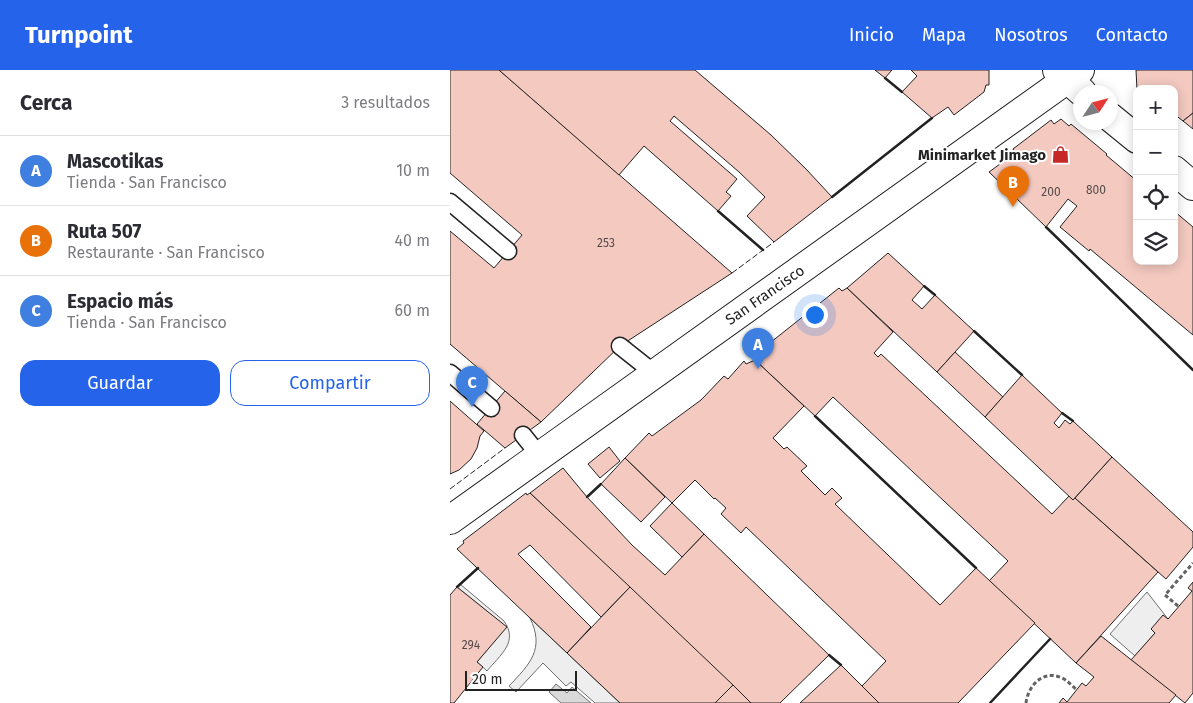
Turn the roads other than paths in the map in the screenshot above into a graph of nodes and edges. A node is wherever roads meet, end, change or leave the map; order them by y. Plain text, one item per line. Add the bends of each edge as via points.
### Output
1 (1072, 78) edge
2 (1118, 124) edge
3 (1133, 136) edge
4 (1178, 173) edge
5 (1193, 186) edge
6 (450, 202) edge
7 (508, 251) dead end
8 (620, 346) dead end
9 (450, 373) edge
10 (654, 373) junction
11 (491, 408) dead end
12 (450, 520) edge

1 - 10 main road, San Francisco
2 - 3 main road
4 - 5 main road
6 - 7 lane
8 - 10 lane
9 - 11 lane
10 - 12 main road, San Francisco via 531,445

